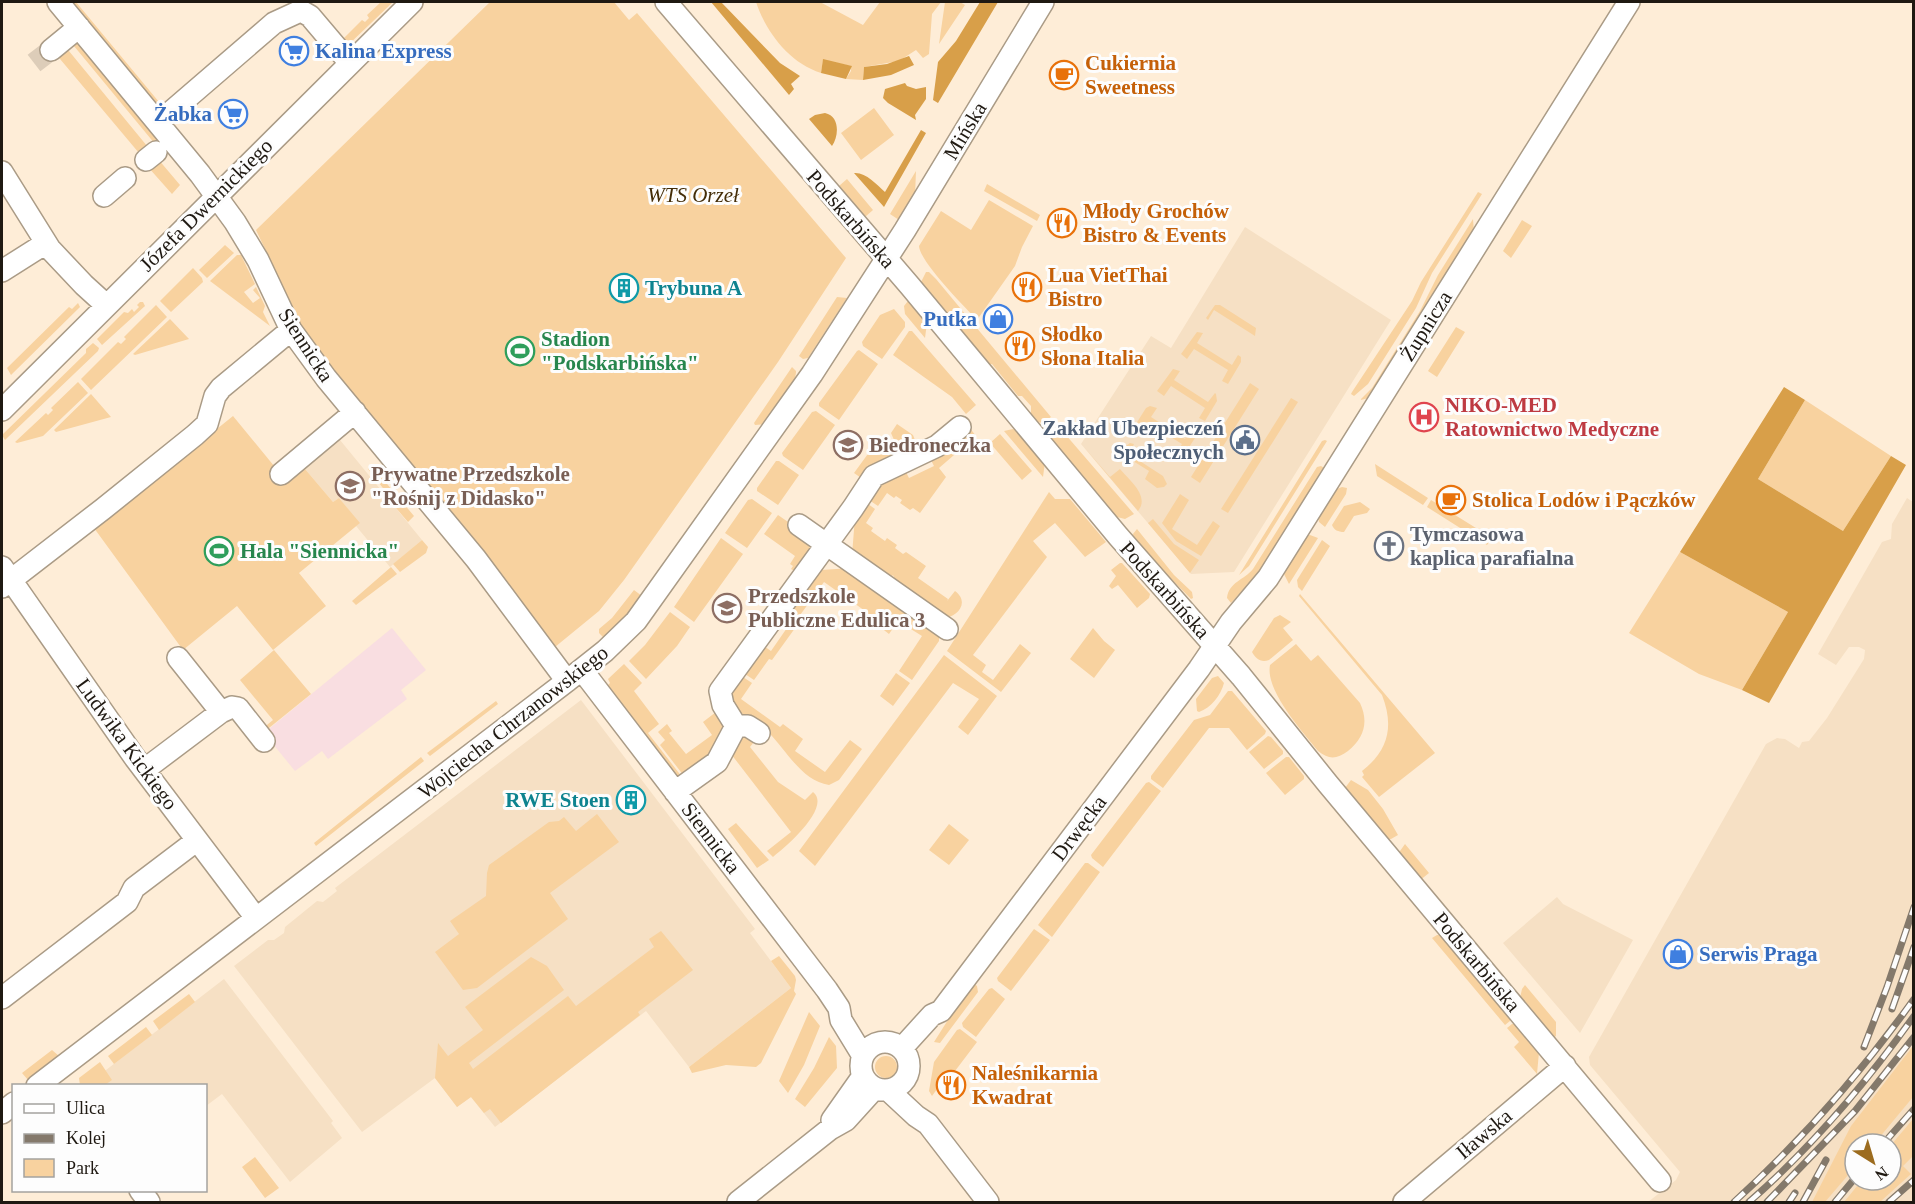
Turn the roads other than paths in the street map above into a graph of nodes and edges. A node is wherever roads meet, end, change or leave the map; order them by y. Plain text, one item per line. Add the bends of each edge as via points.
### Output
1 (58, 2) edge
2 (412, 2) edge
3 (666, 2) edge
4 (1043, 2) edge
5 (1629, 2) edge
6 (79, 27) junction
7 (51, 50) tunnel mouth
8 (349, 62) junction
9 (158, 123) junction
10 (2, 172) edge
11 (125, 178) dead end
12 (104, 196) dead end
13 (215, 196) junction
14 (46, 243) junction
15 (887, 260) junction
16 (2, 271) edge
17 (106, 305) junction
18 (291, 330) junction
19 (2, 410) edge
20 (355, 412) junction
21 (960, 427) dead end
22 (282, 474) dead end
23 (799, 525) dead end
24 (826, 544) junction
25 (5, 578) edge
26 (947, 629) dead end
27 (1215, 645) junction
28 (178, 658) dead end
29 (574, 675) junction
30 (221, 712) junction
31 (736, 726) junction
32 (759, 733) dead end
33 (264, 741) dead end
34 (144, 770) junction
35 (675, 792) junction
36 (196, 841) junction
37 (256, 918) junction
38 (2, 998) edge
39 (941, 1011) junction
40 (902, 1048) junction
41 (1565, 1066) junction
42 (874, 1070) junction
43 (909, 1073) junction
44 (50, 1082) edge
45 (928, 1124) junction
46 (1660, 1181) dead end
47 (738, 1203) edge
48 (988, 1203) edge
49 (1404, 1203) edge

1 - 6 street, Siennicka
2 - 8 street, Józefa Dwernickiego
3 - 15 street, Podskarbińska
4 - 15 street, Mińska
5 - 27 street, Żupnicza via 1268,578
6 - 7 street
6 - 9 street, Siennicka
8 - 9 street via 310,16 298,12 274,22
8 - 13 street, Józefa Dwernickiego
9 - 13 street, Siennicka
10 - 14 street
11 - 12 street
13 - 17 street, Józefa Dwernickiego
13 - 18 street, Siennicka via 258,260
14 - 16 street
14 - 17 street
15 - 27 street, Podskarbińska via 1111,528
15 - 29 street, Wojciecha Chrzanowskiego via 813,374 636,621
17 - 19 street, Józefa Dwernickiego
18 - 20 street, Siennicka
18 - 25 street via 220,388 207,424 195,435 103,509
20 - 22 street
20 - 29 street, Siennicka
21 - 24 street via 937,446 872,478
23 - 24 street
24 - 26 street
24 - 31 street via 720,691 723,705
25 - 34 street, Ludwika Kickiego
27 - 39 street, Drwęcka
27 - 41 street, Podskarbińska
28 - 30 street
29 - 35 street, Siennicka
29 - 37 street, Wojciecha Chrzanowskiego
30 - 33 street via 238,708
30 - 34 street
31 - 32 street via 748,726
31 - 35 street via 717,762
34 - 36 street, Ludwika Kickiego
35 - 42 street, Siennicka via 839,1008 846,1009 864,1032
36 - 37 street, Ludwika Kickiego
36 - 38 street via 134,888 127,902
37 - 44 street, Wojciecha Chrzanowskiego
39 - 40 street, Drwęcka via 932,1015
39 - 43 street, Drwęcka via 941,1021
40 - 42 street via 895,1044
40 - 43 street, Siennicka via 907,1054
41 - 46 street, Podskarbińska
41 - 49 street, Iławska
42 - 43 street via 902,1083
42 - 45 street, Siennicka
42 - 47 street via 846,1120
43 - 45 street, Siennicka
45 - 48 street, Siennicka

